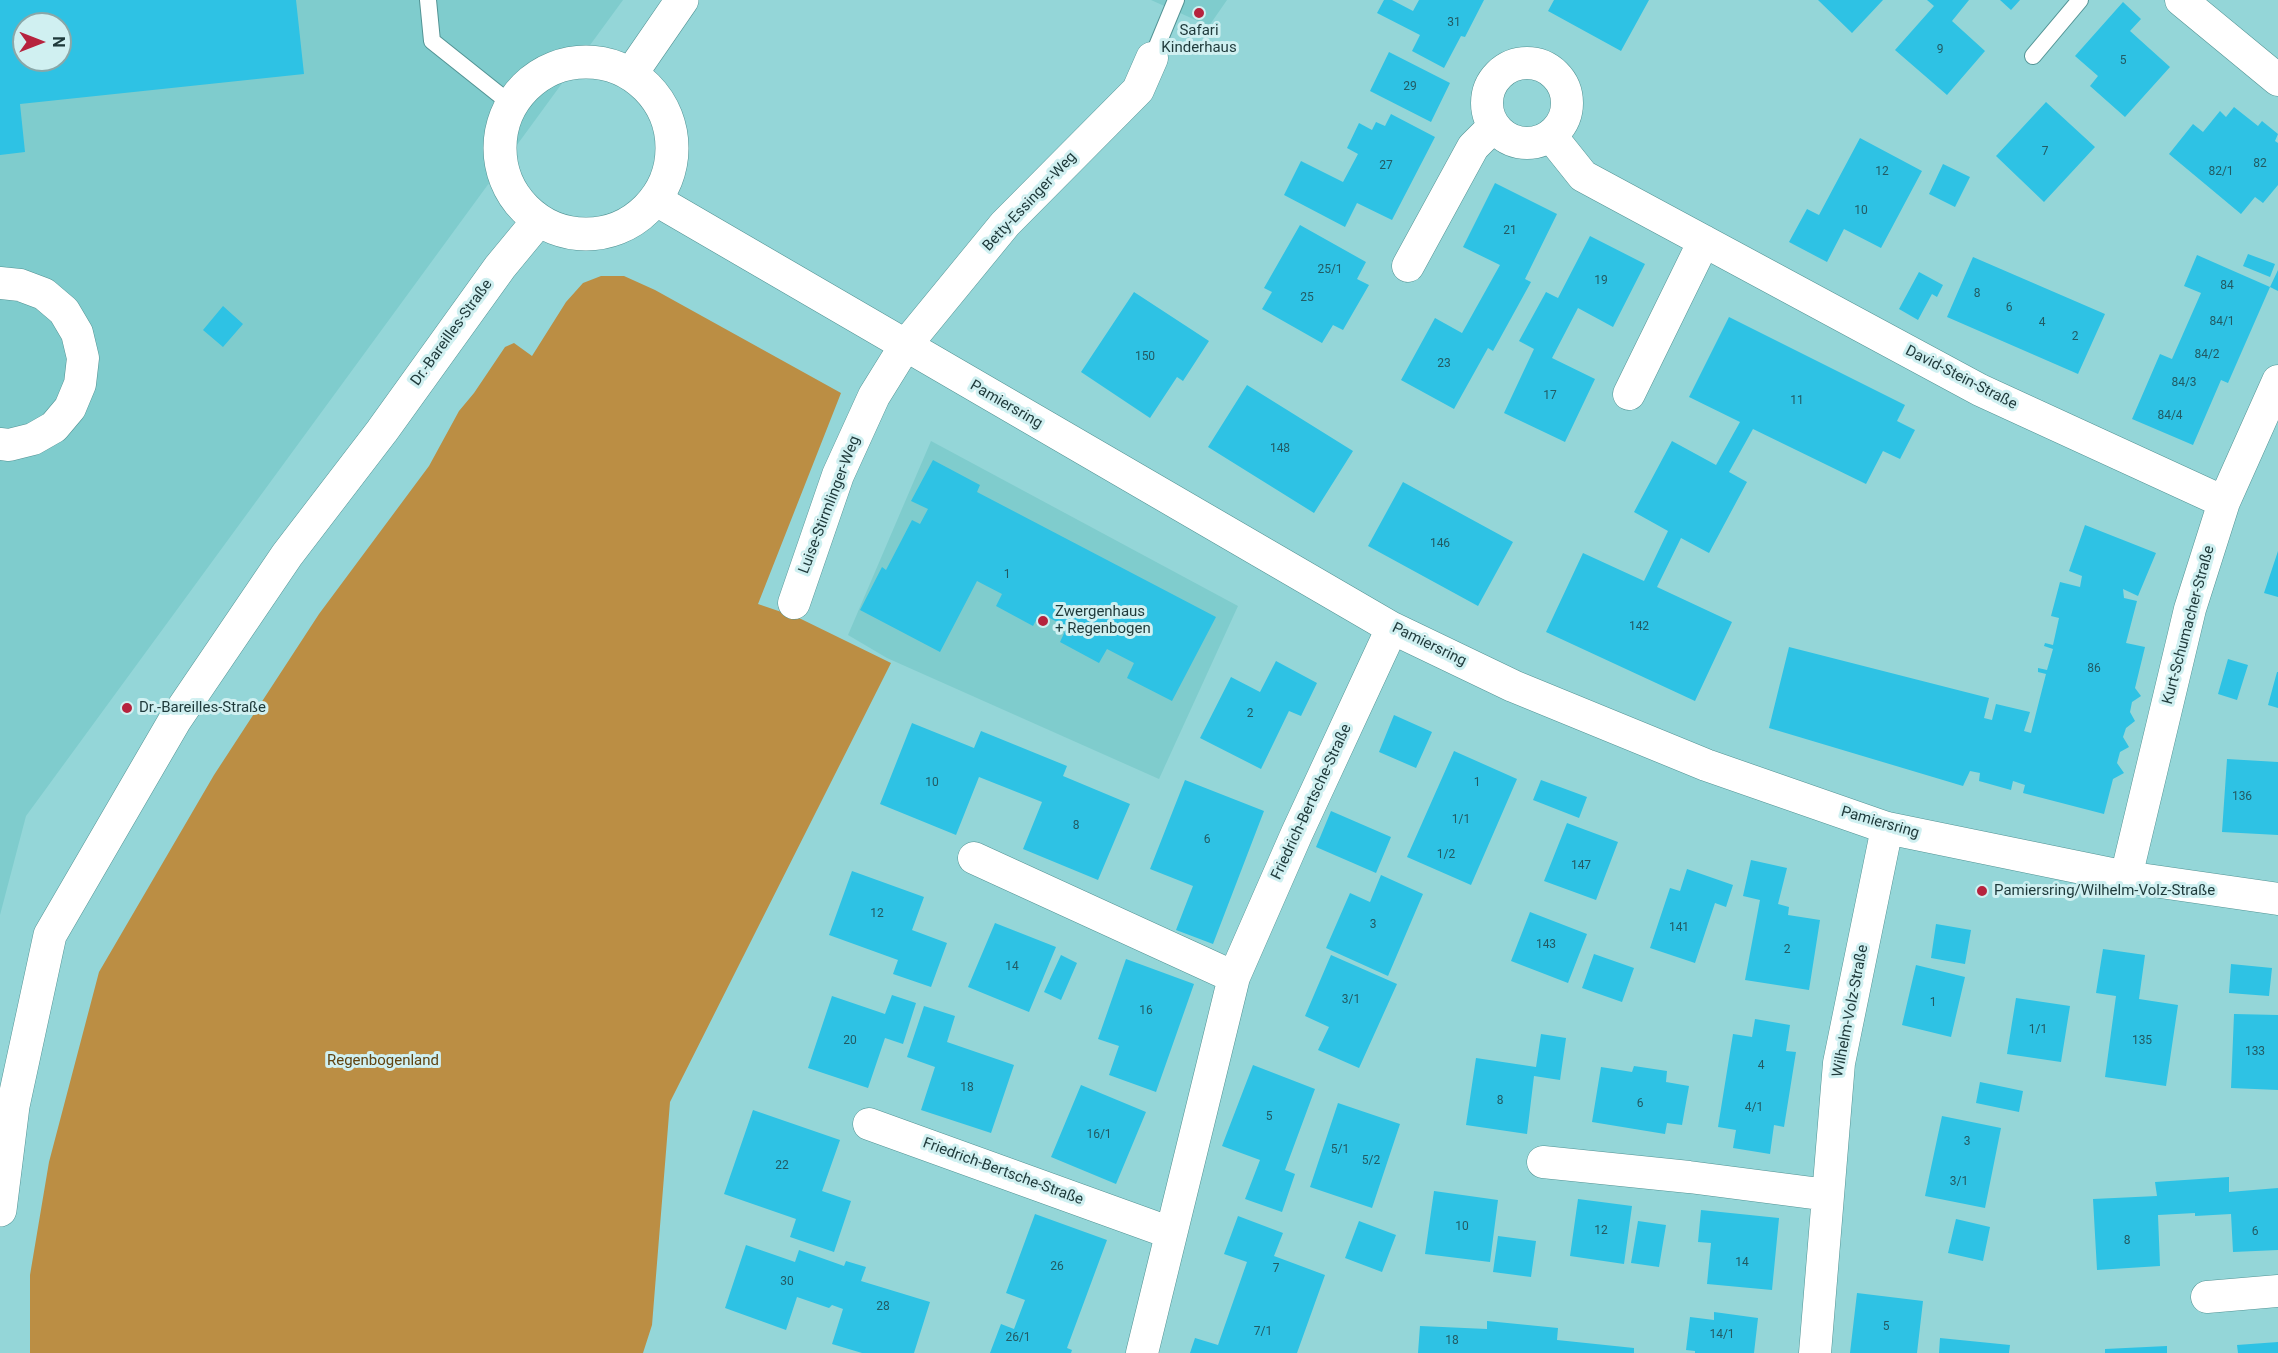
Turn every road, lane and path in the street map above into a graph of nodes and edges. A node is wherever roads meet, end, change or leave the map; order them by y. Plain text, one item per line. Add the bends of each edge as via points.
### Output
1 (428, 0) edge
2 (682, 0) edge
3 (1176, 0) edge
4 (2080, 0) edge
5 (2181, 0) edge
6 (2033, 56) dead end
7 (1152, 58) joint
8 (631, 74) junction
9 (2278, 80) edge
10 (511, 104) junction
11 (1494, 126) junction
12 (1551, 136) junction
13 (656, 200) junction
14 (538, 221) junction
15 (1704, 241) junction
16 (1408, 266) dead end
17 (0, 283) edge
18 (905, 346) junction
19 (2278, 381) edge
20 (1629, 394) dead end
21 (0, 444) edge
22 (2223, 502) junction
23 (794, 603) dead end
24 (1392, 628) junction
25 (1887, 828) junction
26 (974, 858) dead end
27 (2126, 878) junction
28 (2278, 898) edge
29 (1234, 977) junction
30 (869, 1124) dead end
31 (1543, 1162) dead end
32 (1828, 1195) junction
33 (0, 1210) edge
34 (1171, 1233) junction
35 (2278, 1291) edge
36 (2207, 1297) dead end
37 (1142, 1353) edge
38 (1815, 1353) edge

1 - 10 lane via 432,41
2 - 8 main road
3 - 7 lane
4 - 6 lane
5 - 9 street
7 - 18 street, Betty-Essinger-Weg via 1138,90 1005,224
8 - 10 main road via 606,64 579,62 552,68 529,83
8 - 13 main road via 653,93 667,118 673,146 669,174
10 - 14 main road via 502,129 501,164 505,181 519,203
11 - 12 street via 1515,141 1527,143
11 - 12 street via 1487,101 1498,75 1509,67 1536,63 1559,78 1566,91 1565,115
11 - 16 street via 1473,147
12 - 15 street, David-Stein-Straße via 1583,176
13 - 14 main road via 638,219 614,231 589,236 562,232
13 - 18 street, Pamiersring
14 - 33 main road, Dr.-Bareilles-Straße via 287,555 175,720 50,935 13,1106
15 - 20 street
15 - 22 street, David-Stein-Straße via 1980,390
17 - 21 street via 44,294 64,311 77,333 83,358 80,384 70,408 54,427 33,439
18 - 23 street, Luise-Stirmlinger-Weg via 874,396 838,475
18 - 24 street, Pamiersring
19 - 22 street, Kurt-Schumacher-Straße
22 - 27 street, Kurt-Schumacher-Straße via 2190,609
24 - 25 street, Pamiersring via 1514,687 1695,761
24 - 29 street, Friedrich-Bertsche-Straße
25 - 27 street, Pamiersring
25 - 32 street, Wilhelm-Volz-Straße via 1839,1063
26 - 29 street
27 - 28 street, Pamiersring
29 - 34 street, Friedrich-Bertsche-Straße
30 - 34 street, Friedrich-Bertsche-Straße
31 - 32 street
32 - 38 street, Wilhelm-Volz-Straße
34 - 37 street, Friedrich-Bertsche-Straße
35 - 36 street

